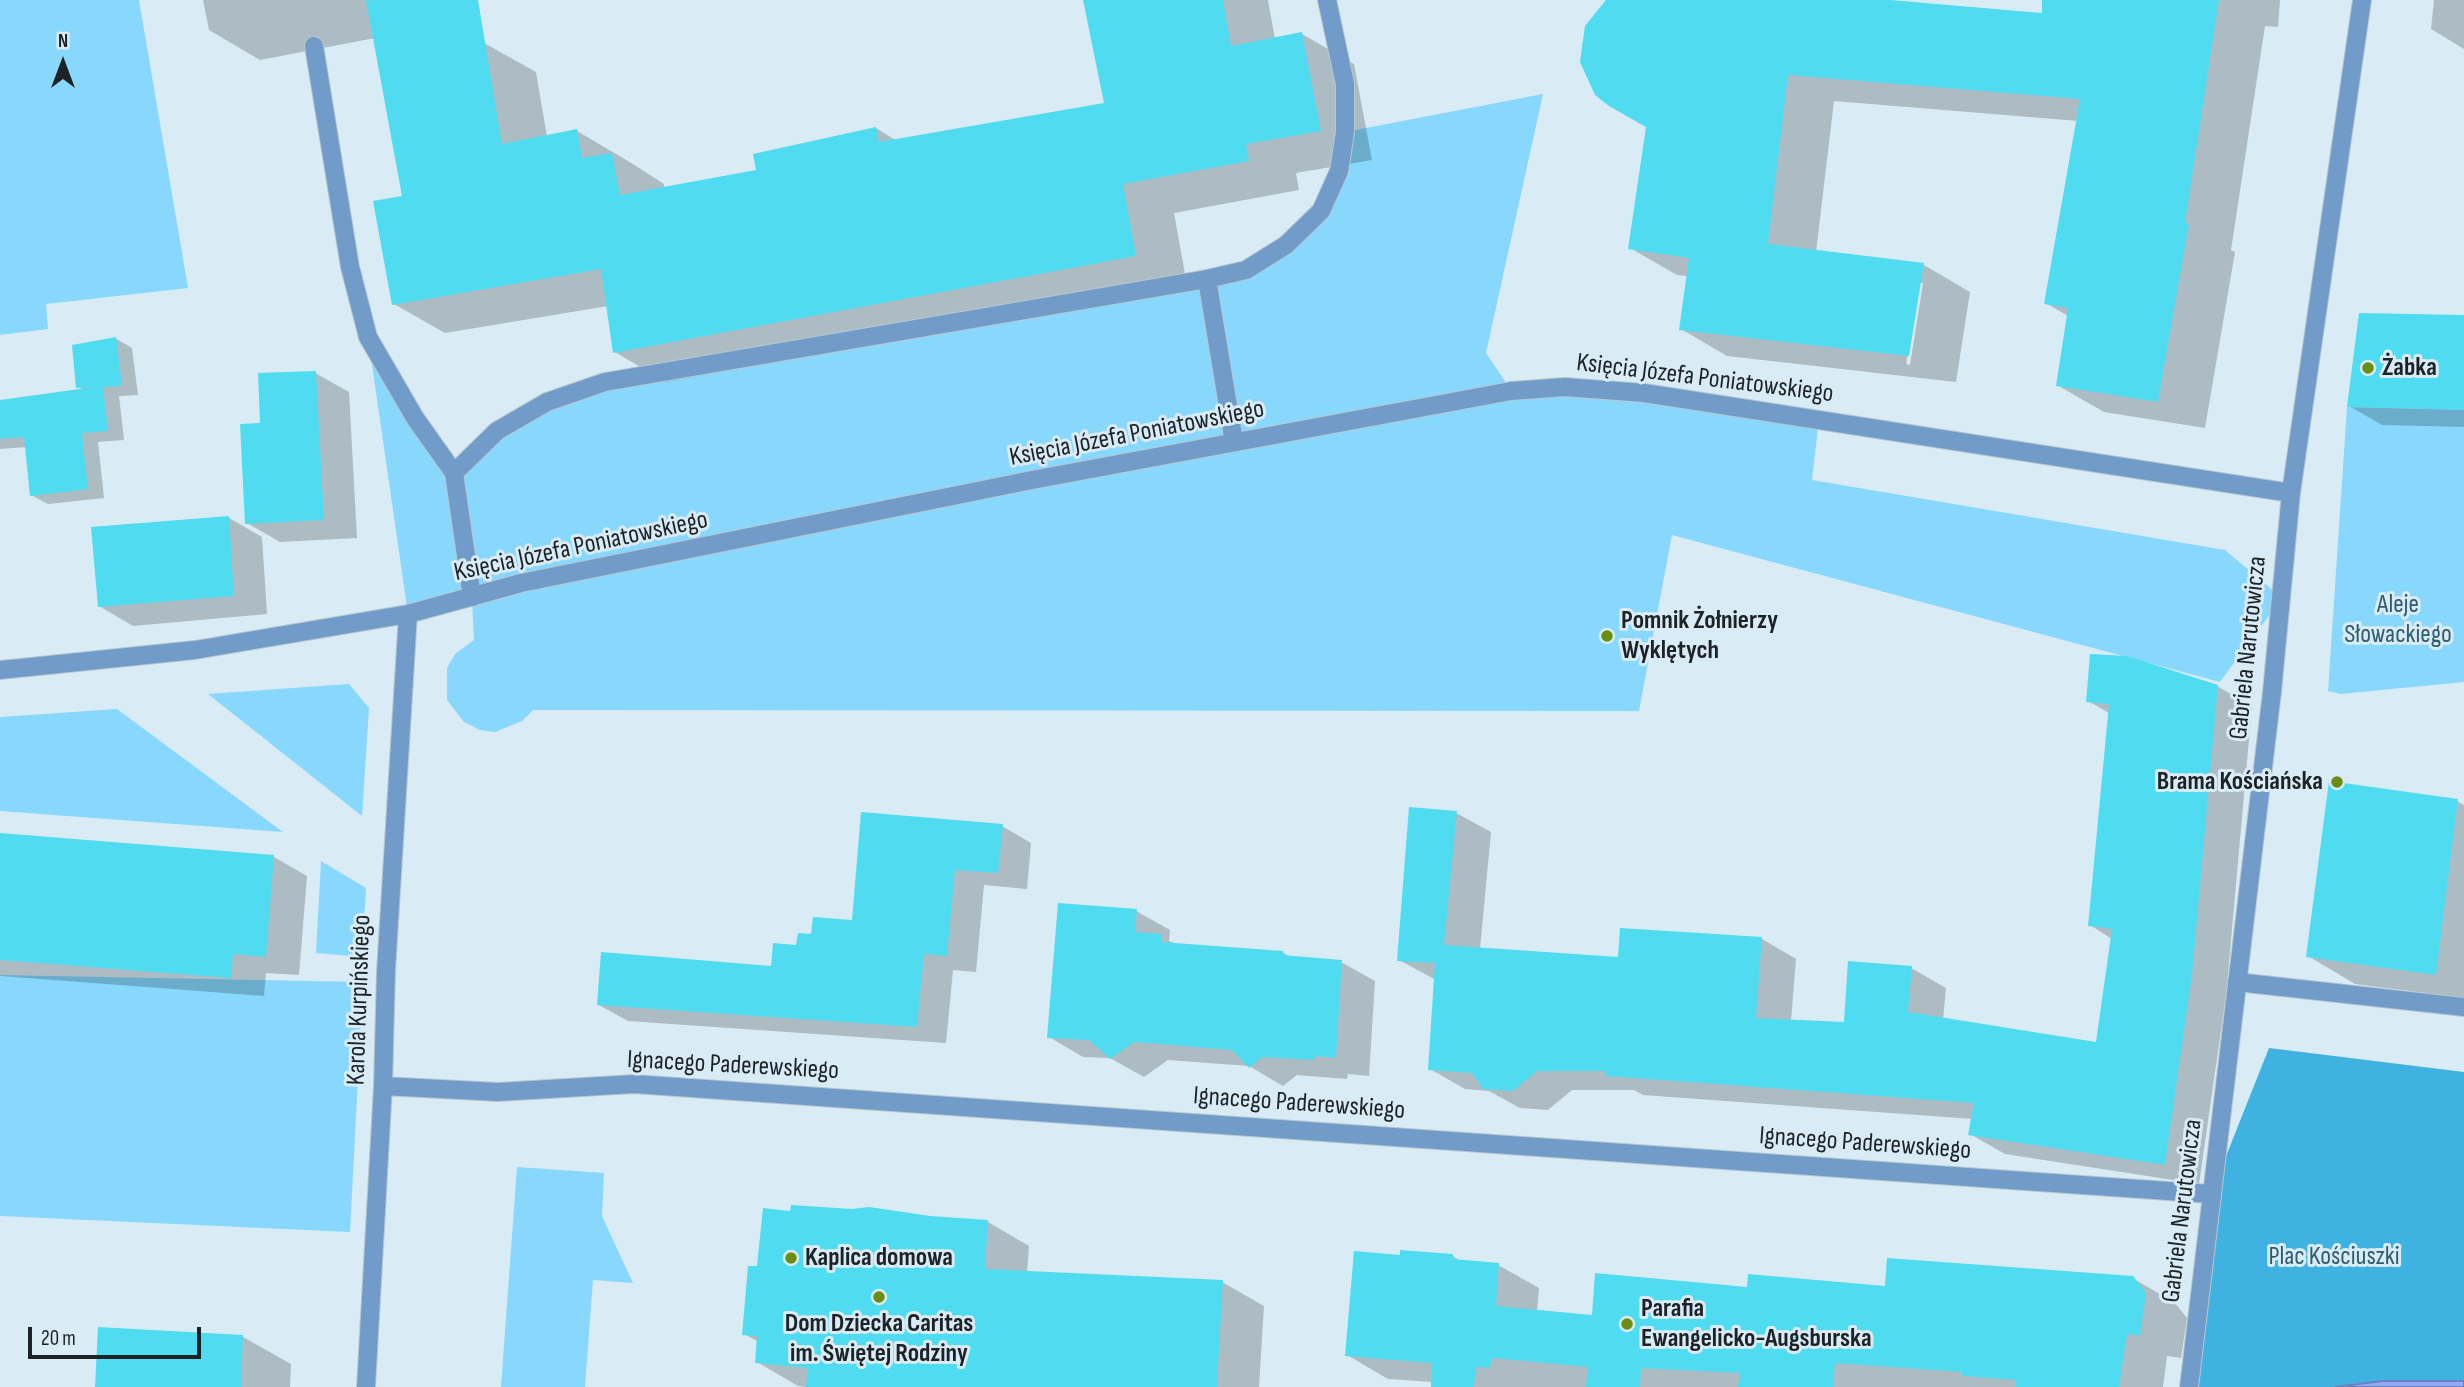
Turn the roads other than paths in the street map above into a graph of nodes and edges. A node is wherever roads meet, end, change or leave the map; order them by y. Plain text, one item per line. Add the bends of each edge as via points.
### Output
1 (1327, 0) edge
2 (2362, 0) edge
3 (314, 46) dead end
4 (1207, 279) junction
5 (1234, 442) junction
6 (454, 474) junction
7 (2291, 493) junction
8 (472, 597) junction
9 (408, 614) junction
10 (0, 670) edge
11 (2237, 982) junction
12 (2464, 1007) edge
13 (383, 1086) junction
14 (2211, 1194) junction
15 (366, 1387) edge
16 (2189, 1387) edge

1 - 4 street via 1345,84 1339,171 1321,211 1286,245 1246,270
2 - 7 street, Gabriela Narutowicza
3 - 6 street via 350,267 368,337
4 - 5 street
4 - 6 street via 605,382 547,402 497,431
5 - 7 street, Księcia Józefa Poniatowskiego via 1493,393 1565,387 1752,408
5 - 8 street, Księcia Józefa Poniatowskiego via 521,583
6 - 8 street
7 - 11 street, Gabriela Narutowicza via 2274,679
8 - 9 street, Księcia Józefa Poniatowskiego
9 - 10 street, Księcia Józefa Poniatowskiego via 195,650
9 - 13 street, Karola Kurpińskiego
11 - 12 street
11 - 14 street, Gabriela Narutowicza
13 - 14 street, Ignacego Paderewskiego via 498,1092 634,1084
13 - 15 street, Karola Kurpińskiego
14 - 16 street, Gabriela Narutowicza

